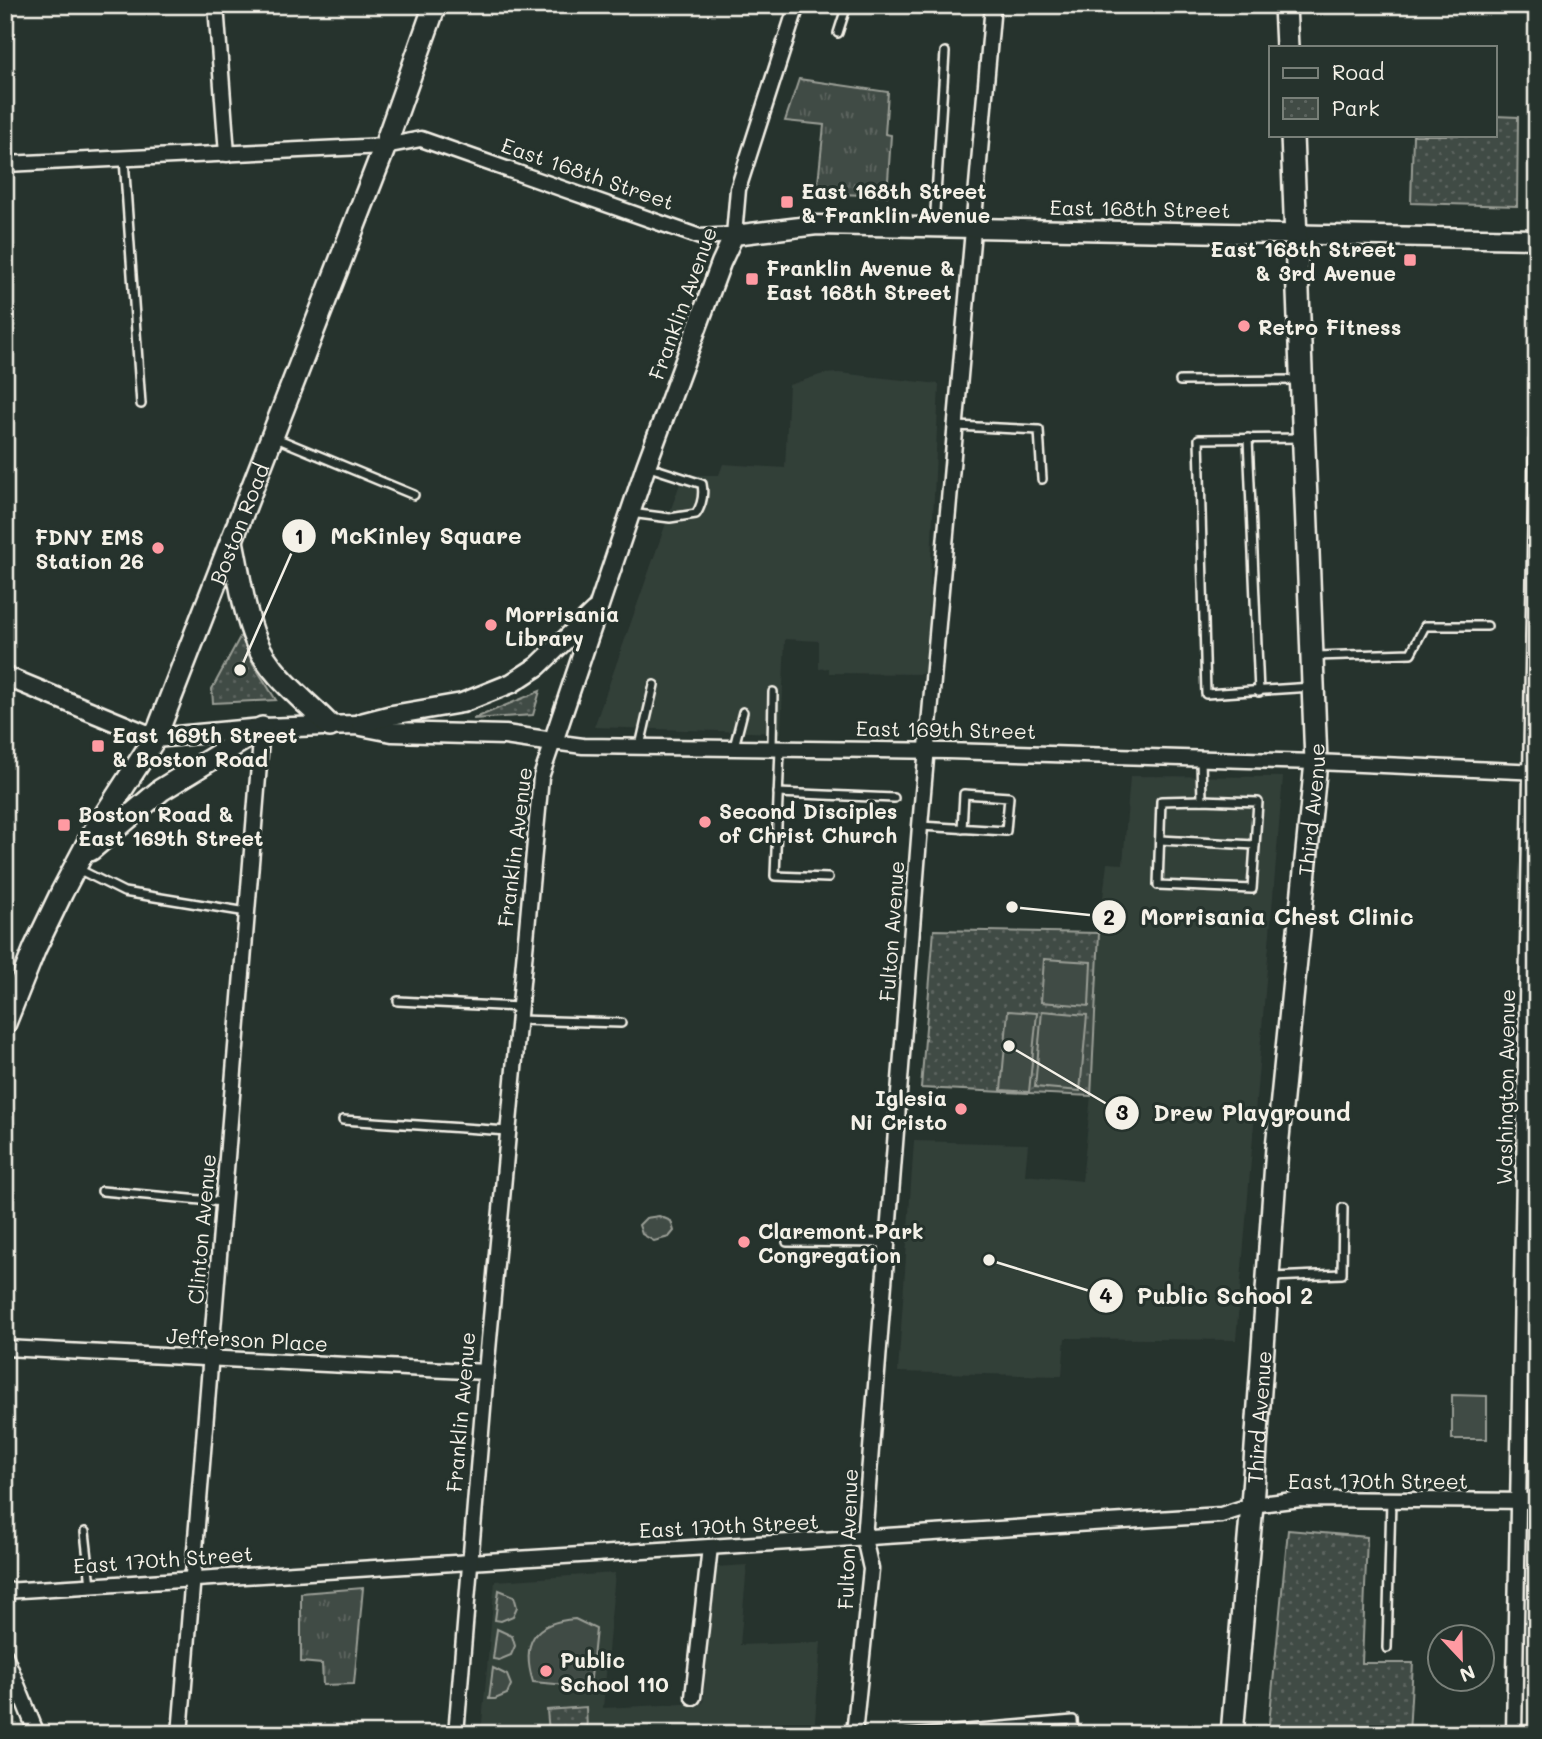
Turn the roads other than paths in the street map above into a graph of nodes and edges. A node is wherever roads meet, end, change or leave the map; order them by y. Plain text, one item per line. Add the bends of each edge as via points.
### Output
1 (216, 5) edge
2 (797, 5) edge
3 (847, 5) edge
4 (993, 5) edge
5 (1285, 5) edge
6 (430, 7) edge
7 (838, 33) dead end
8 (1287, 46) edge
9 (945, 52) dead end
10 (1292, 136) edge
11 (385, 146) junction
12 (227, 154) junction
13 (124, 159) junction
14 (5, 164) edge
15 (973, 227) junction
16 (934, 228) junction
17 (1297, 234) junction
18 (734, 235) junction
19 (1537, 239) edge
20 (1302, 380) junction
21 (1180, 382) dead end
22 (141, 404) dead end
23 (955, 426) junction
24 (272, 437) junction
25 (1248, 438) junction
26 (1304, 438) junction
27 (1537, 440) edge
28 (646, 466) junction
29 (1042, 480) dead end
30 (414, 495) dead end
31 (630, 513) junction
32 (232, 541) junction
33 (597, 609) junction
34 (1487, 626) dead end
35 (1312, 656) junction
36 (5, 676) edge
37 (654, 685) dead end
38 (1313, 687) junction
39 (773, 692) dead end
40 (1259, 692) junction
41 (743, 712) dead end
42 (356, 725) junction
43 (330, 726) junction
44 (262, 728) junction
45 (155, 738) junction
46 (553, 742) junction
47 (640, 747) junction
48 (734, 748) junction
49 (776, 749) junction
50 (926, 750) junction
51 (1201, 758) junction
52 (1316, 762) junction
53 (1534, 772) edge
54 (778, 793) junction
55 (894, 798) dead end
56 (1202, 800) junction
57 (920, 826) junction
58 (962, 829) junction
59 (1160, 840) junction
60 (1255, 845) junction
61 (76, 864) junction
62 (828, 878) dead end
63 (247, 912) junction
64 (398, 1001) dead end
65 (519, 1014) junction
66 (5, 1023) edge
67 (621, 1023) dead end
68 (344, 1120) dead end
69 (508, 1131) junction
70 (102, 1191) dead end
71 (224, 1202) junction
72 (1343, 1208) dead end
73 (787, 1242) dead end
74 (888, 1243) junction
75 (1268, 1278) junction
76 (5, 1348) edge
77 (211, 1357) junction
78 (486, 1372) junction
79 (1391, 1500) junction
80 (1518, 1501) junction
81 (1537, 1501) edge
82 (1252, 1505) junction
83 (85, 1532) dead end
84 (864, 1538) junction
85 (710, 1547) junction
86 (471, 1561) junction
87 (192, 1578) junction
88 (91, 1585) junction
89 (5, 1591) edge
90 (1387, 1648) dead end
91 (5, 1655) edge
92 (693, 1698) dead end
93 (1004, 1730) edge
94 (37, 1734) edge
95 (180, 1734) edge
96 (456, 1734) edge
97 (853, 1734) edge
98 (907, 1734) edge
99 (1074, 1734) edge
100 (1232, 1734) edge
101 (1514, 1734) edge

1 - 12 street
2 - 18 street, Franklin Avenue via 738,189
3 - 7 lane
4 - 15 street, Fulton Avenue
5 - 8 main road
6 - 11 main road, Boston Road
9 - 16 lane
10 - 17 main road, Third Avenue
11 - 12 street, East 168th Street
11 - 18 street, East 168th Street via 421,139 700,237
11 - 24 main road, Boston Road
12 - 13 street, East 168th Street
13 - 14 street, East 168th Street
13 - 22 lane
15 - 16 street, East 168th Street
15 - 17 street, East 168th Street
15 - 23 street, Fulton Avenue
16 - 18 street, East 168th Street via 817,225
17 - 19 street, East 168th Street
17 - 20 main road, Third Avenue
18 - 28 street, Franklin Avenue
20 - 21 lane
20 - 26 main road, Third Avenue
23 - 29 lane via 1038,430
23 - 50 street, Fulton Avenue
24 - 30 lane
24 - 32 main road, Boston Road
25 - 26 lane
25 - 40 lane
25 - 40 lane via 1199,439 1206,694
26 - 35 main road, Third Avenue
27 - 53 street, Washington Avenue
28 - 31 street, Franklin Avenue
28 - 31 lane via 702,484 699,509 696,514 670,518
31 - 33 street, Franklin Avenue
32 - 43 main road via 256,642 289,687
32 - 45 main road, Boston Road
33 - 42 street, East 169th Street via 538,666 512,683 462,703
33 - 46 street, Franklin Avenue
34 - 35 lane via 1425,626 1411,653
35 - 38 main road, Third Avenue
36 - 45 street, East 169th Street
37 - 47 lane
38 - 40 lane
38 - 52 main road, Third Avenue
39 - 49 lane
41 - 48 lane
42 - 43 street, East 169th Street
42 - 46 street, East 169th Street via 392,732 505,735
43 - 44 street, East 169th Street
44 - 45 street, East 169th Street
44 - 61 main road via 161,790
44 - 63 street, Clinton Avenue
45 - 61 main road, Boston Road
46 - 47 street, East 169th Street
46 - 65 street, Franklin Avenue via 541,776
47 - 48 street, East 169th Street
48 - 49 street, East 169th Street
49 - 50 street, East 169th Street
49 - 54 lane
50 - 51 street, East 169th Street
50 - 57 street, Fulton Avenue
51 - 52 street, East 169th Street
51 - 56 lane
52 - 53 street, East 169th Street
52 - 75 main road, Third Avenue
53 - 80 street, Washington Avenue
54 - 55 lane
54 - 62 lane via 775,876
56 - 59 lane via 1161,801
56 - 60 lane via 1258,802
57 - 58 lane
57 - 74 street, Fulton Avenue
58 - 58 lane via 1006,831 1009,797 964,794
59 - 60 lane
59 - 60 lane via 1158,885 1252,889
61 - 63 lane via 124,892
61 - 66 main road, Boston Road
63 - 71 street, Clinton Avenue
64 - 65 lane
65 - 67 lane
65 - 69 street, Franklin Avenue
68 - 69 lane
69 - 78 street, Franklin Avenue
70 - 71 lane
71 - 77 street, Clinton Avenue
72 - 75 lane via 1342,1273
73 - 74 lane
74 - 84 street, Fulton Avenue
75 - 82 main road, Third Avenue
76 - 77 street, Jefferson Place
77 - 78 street, Jefferson Place
77 - 87 street, Clinton Avenue
78 - 86 street, Franklin Avenue
79 - 80 street, East 170th Street
79 - 82 street, East 170th Street via 1301,1499
79 - 90 lane
80 - 81 street, East 170th Street
80 - 101 street, Washington Avenue
82 - 84 street, East 170th Street via 1221,1515
82 - 100 main road, Third Avenue
83 - 88 lane
84 - 85 street, East 170th Street
84 - 97 street, Fulton Avenue via 870,1569
85 - 86 street, East 170th Street
85 - 92 street
86 - 87 street, East 170th Street
86 - 96 street, Franklin Avenue
87 - 88 street, East 170th Street
87 - 95 street, Clinton Avenue
88 - 89 street, East 170th Street
91 - 94 street
93 - 98 lane
93 - 99 lane via 1073,1720

